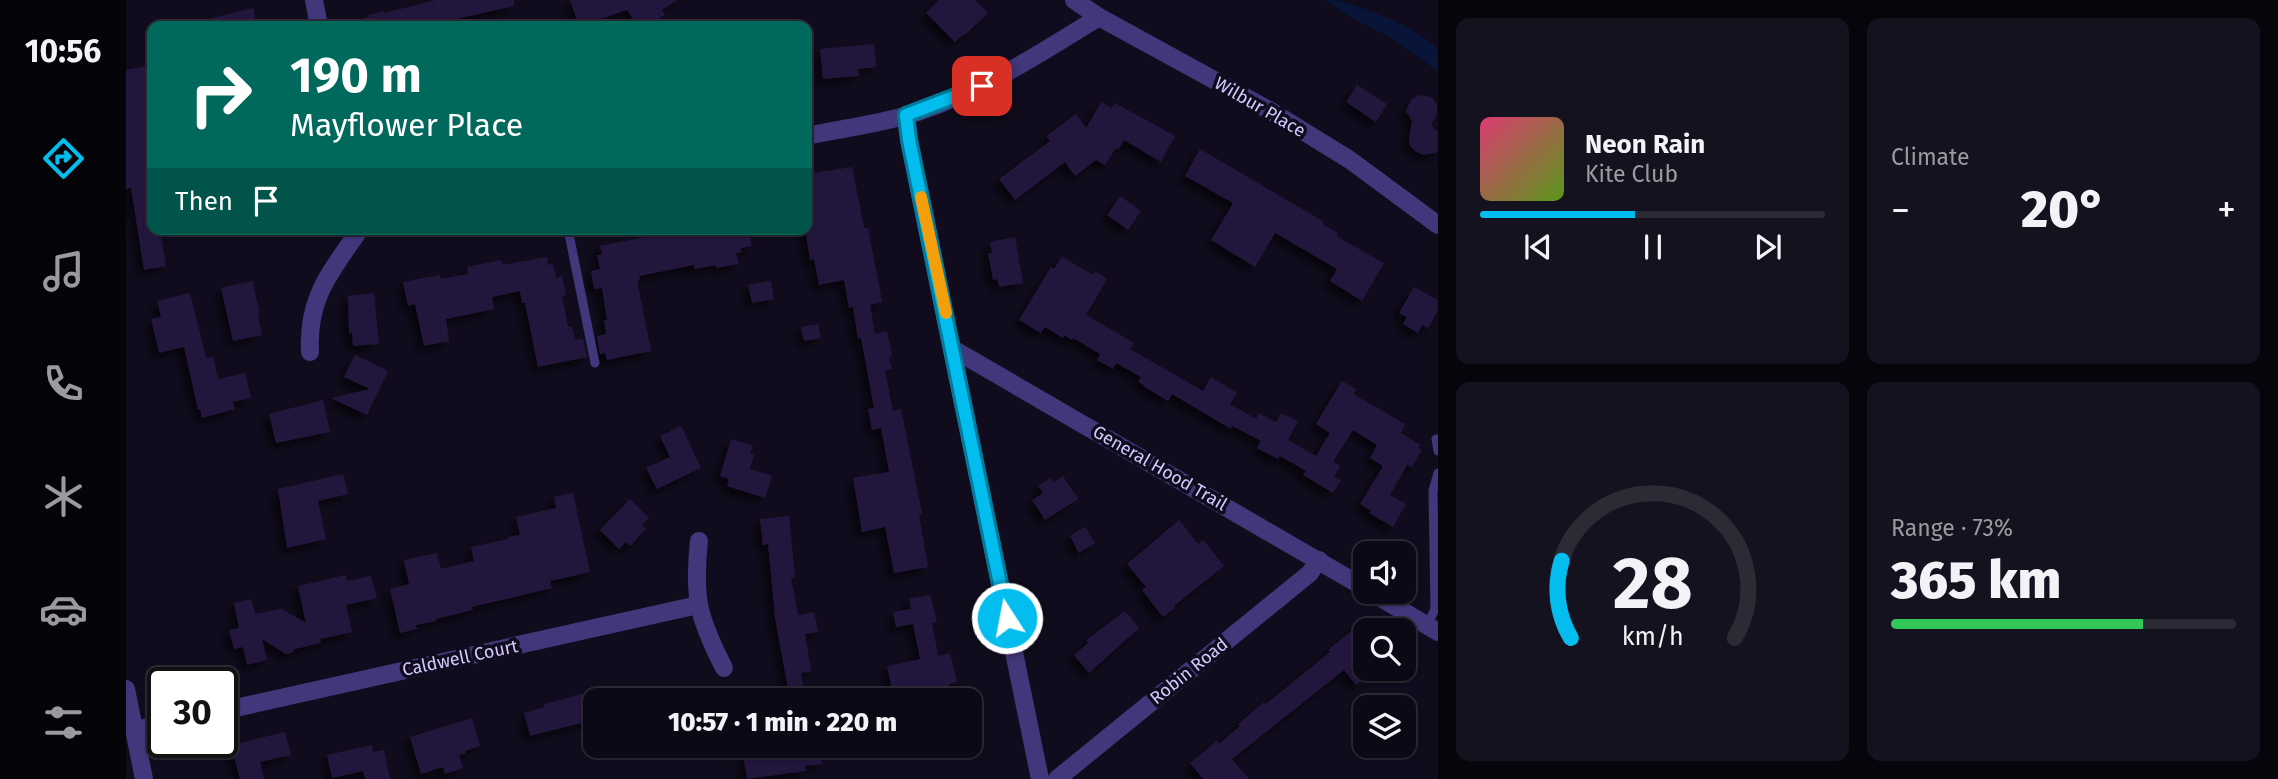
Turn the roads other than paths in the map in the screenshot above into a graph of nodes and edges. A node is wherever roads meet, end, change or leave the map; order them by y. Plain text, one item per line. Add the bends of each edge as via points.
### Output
1 (314, 0) edge
2 (1074, 0) edge
3 (1099, 17) junction
4 (318, 21) edge
5 (906, 115) junction
6 (812, 135) edge
7 (1438, 225) edge
8 (356, 235) edge
9 (569, 235) edge
10 (953, 349) junction
11 (310, 352) dead end
12 (595, 363) dead end
13 (1436, 439) edge
14 (1438, 451) edge
15 (1437, 477) edge
16 (699, 541) dead end
17 (1319, 560) junction
18 (1353, 581) edge
19 (1391, 604) edge
20 (698, 605) junction
21 (1432, 629) edge
22 (724, 668) dead end
23 (126, 689) edge
24 (238, 707) edge
25 (147, 727) edge
26 (134, 730) junction
27 (144, 779) edge
28 (1040, 779) edge
29 (1056, 779) edge

1 - 4 street
2 - 3 street, Wilbur Place
3 - 5 street via 1020,67
3 - 7 street, Wilbur Place via 1350,160
5 - 6 street
5 - 10 street
8 - 11 street via 318,295 309,329
9 - 12 lane
10 - 17 street, General Hood Trail
10 - 28 street
13 - 14 lane
15 - 21 lane via 1433,491 1436,609
16 - 20 street
17 - 18 street, General Hood Trail
17 - 29 street, Robin Road via 1310,573
19 - 21 street
20 - 22 street
20 - 24 street, Caldwell Court
23 - 26 street
25 - 26 street
26 - 27 street

